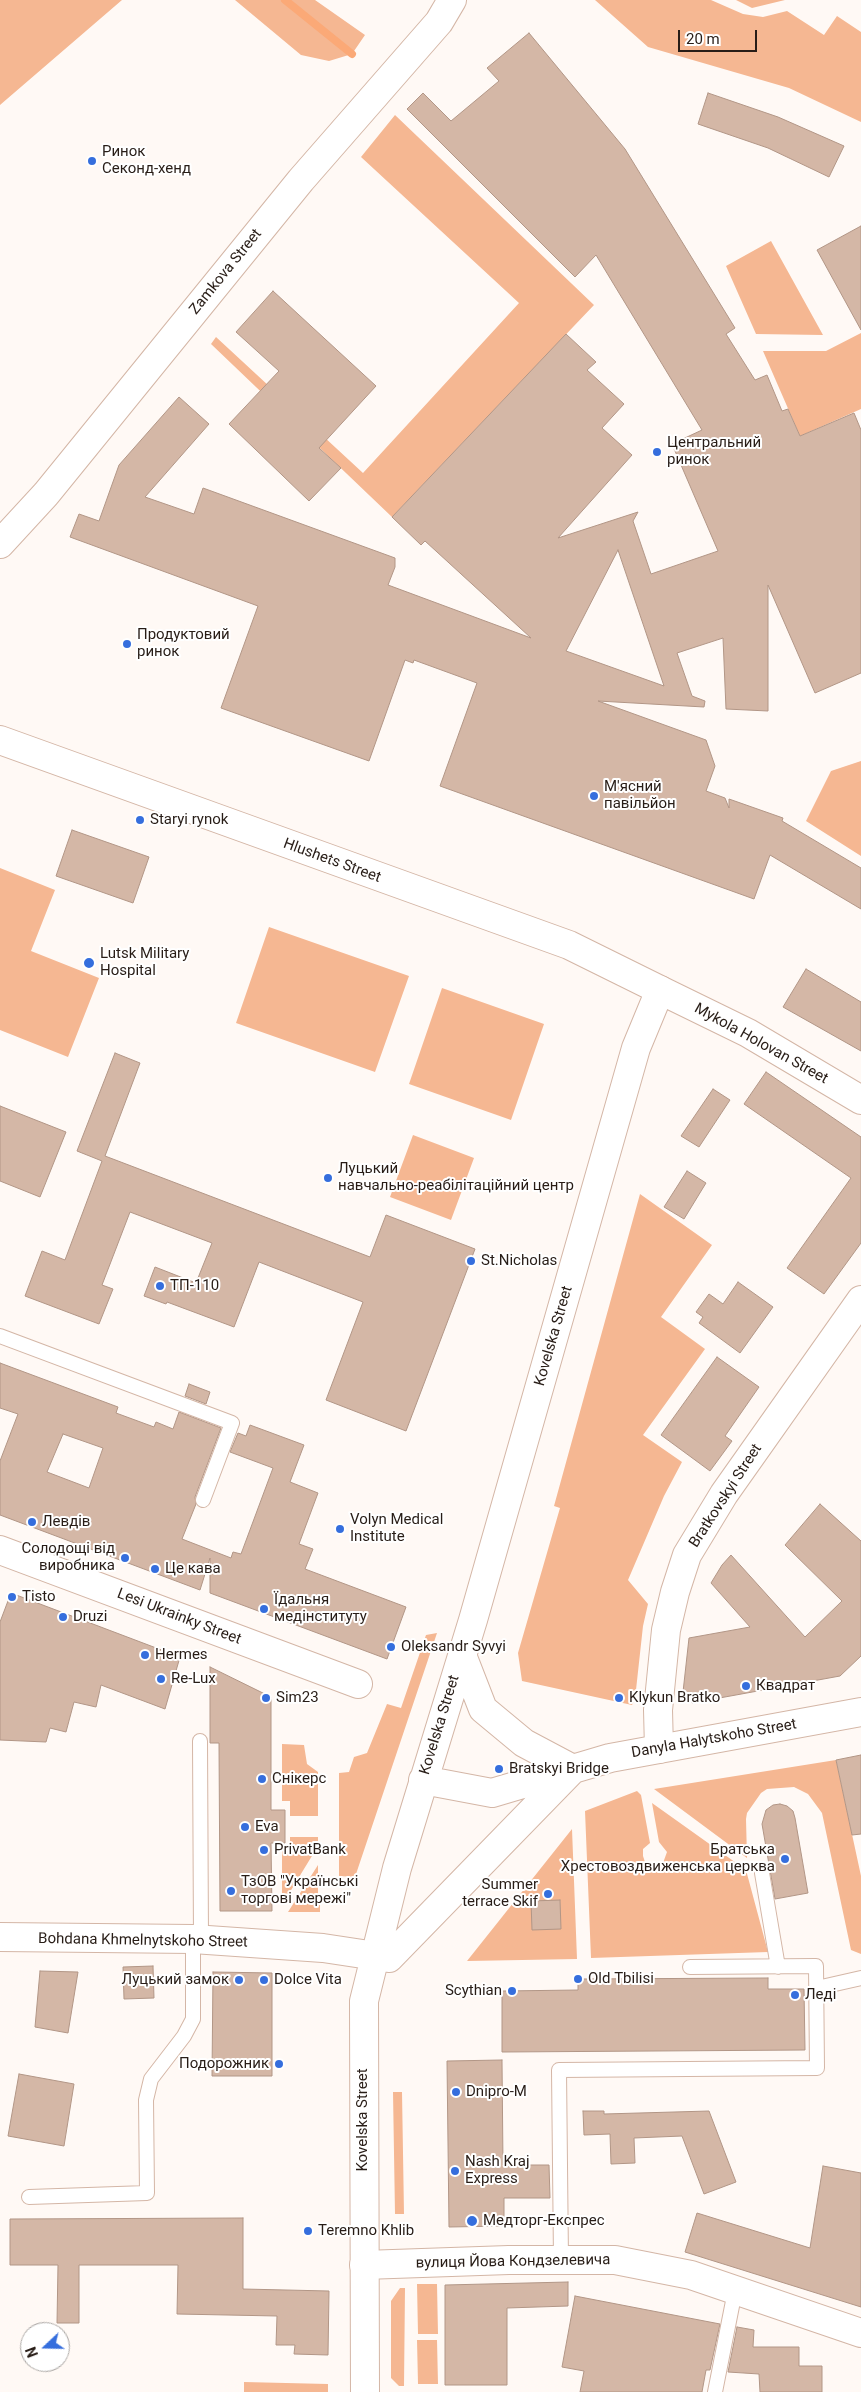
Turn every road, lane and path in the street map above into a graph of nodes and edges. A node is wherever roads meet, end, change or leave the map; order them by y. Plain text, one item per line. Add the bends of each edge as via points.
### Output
1 (452, 0) edge
2 (0, 544) edge
3 (0, 740) edge
4 (660, 990) junction
5 (861, 1100) edge
6 (861, 1300) edge
7 (0, 1336) edge
8 (203, 1500) dead end
9 (0, 1550) edge
10 (462, 1655) junction
11 (358, 1684) dead end
12 (861, 1712) edge
13 (200, 1742) dead end
14 (659, 1749) junction
15 (573, 1769) junction
16 (423, 1780) junction
17 (762, 1873) dead end
18 (0, 1937) edge
19 (197, 1939) junction
20 (375, 1956) junction
21 (690, 1967) dead end
22 (778, 1967) junction
23 (861, 1978) edge
24 (817, 1988) junction
25 (29, 2197) dead end
26 (560, 2260) junction
27 (364, 2265) junction
28 (734, 2291) junction
29 (861, 2333) edge
30 (365, 2392) edge
31 (714, 2392) edge

1 - 2 main road, Zamkova Street via 439,22 301,180 46,494
3 - 4 main road, Hlushets Street via 569,945
4 - 5 main road, Mykola Holovan Street via 748,1033
4 - 10 main road, Kovelska Street via 636,1048
6 - 14 main road, Bratkovskyi Street via 724,1494 688,1555 666,1630 658,1710
7 - 8 lane via 232,1423
9 - 11 main road, Lesi Ukrainky Street
10 - 15 main road via 483,1709 524,1743
10 - 16 main road, Kovelska Street
12 - 14 main road, Danyla Halytskoho Street
13 - 19 lane
14 - 15 main road, Danyla Halytskoho Street
15 - 16 main road, Danyla Halytskoho Street via 492,1793
15 - 20 main road via 389,1958
16 - 20 main road, Kovelska Street via 396,1868
17 - 22 lane
18 - 19 main road, Bohdana Khmelnytskoho Street
19 - 20 main road, Bohdana Khmelnytskoho Street via 323,1948
19 - 25 lane via 193,2019 151,2079 146,2100 147,2193
20 - 27 main road, Kovelska Street via 364,2001
21 - 22 lane
22 - 24 lane via 816,1966
23 - 24 lane
24 - 26 lane via 817,2068 559,2070
26 - 27 main road, вулиця Йова Кондзелевича
26 - 28 main road, вулиця Йова Кондзелевича via 615,2260 691,2275
27 - 30 main road, Kovelska Street
28 - 29 main road, вулиця Йова Кондзелевича
28 - 31 lane

